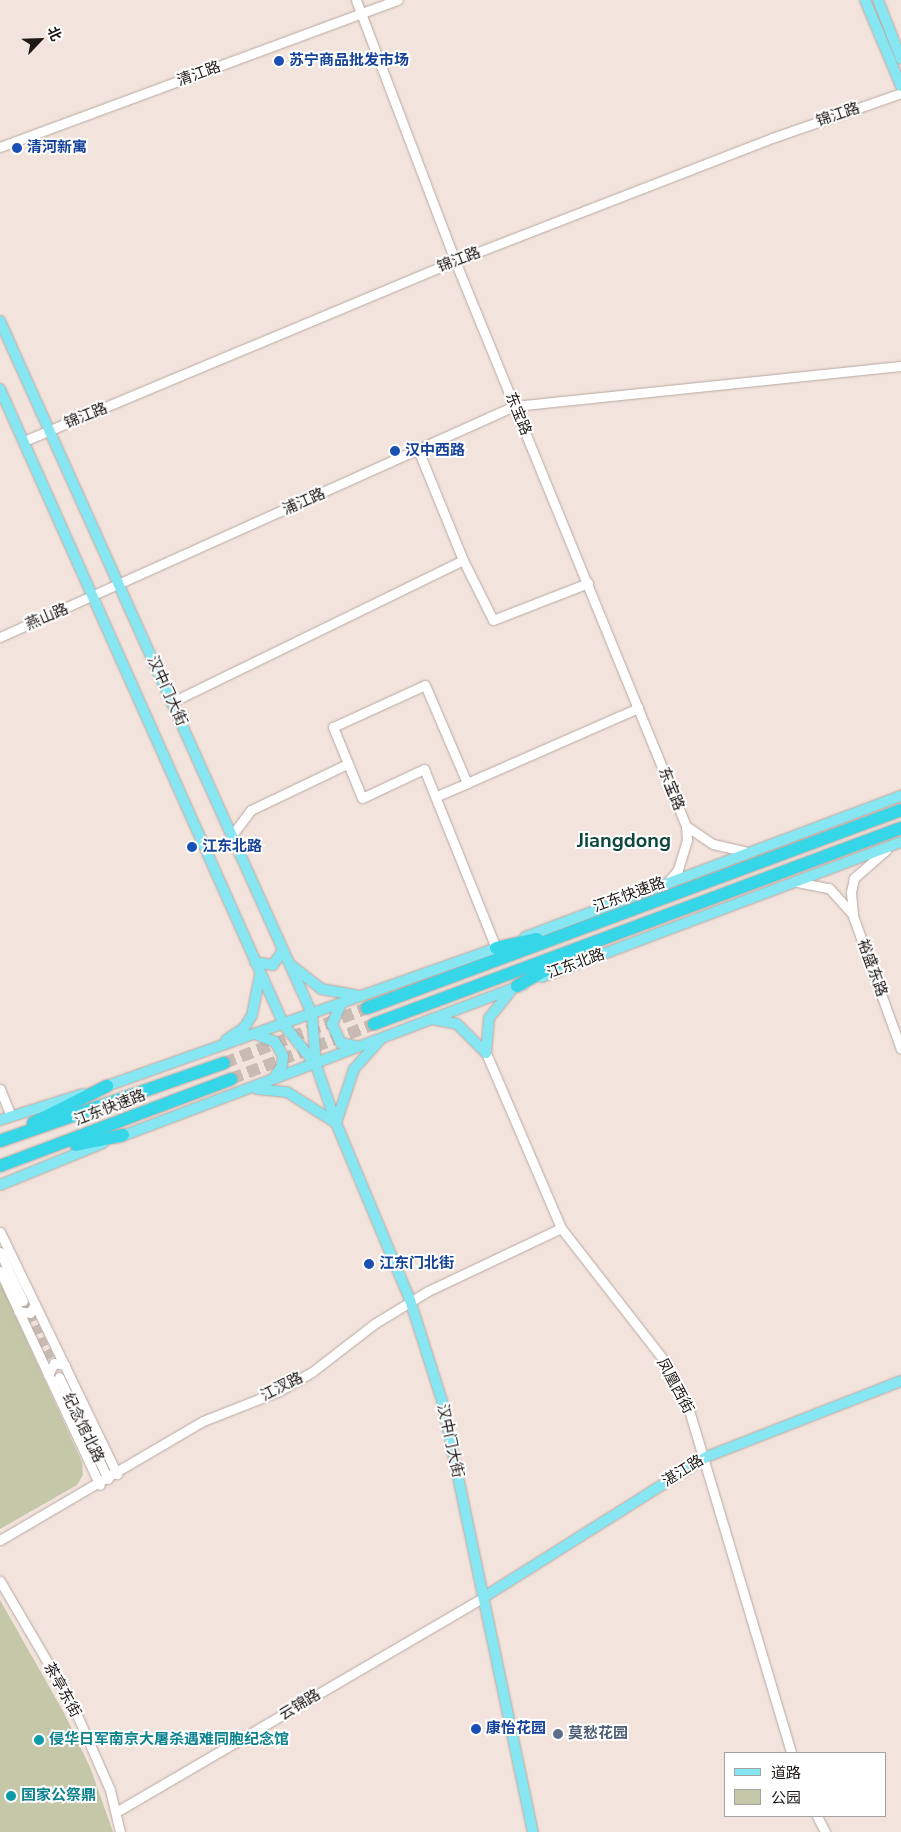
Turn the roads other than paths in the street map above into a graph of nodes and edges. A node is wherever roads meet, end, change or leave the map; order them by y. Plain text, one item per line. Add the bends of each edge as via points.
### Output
1 (356, 0) edge
2 (398, 0) edge
3 (865, 0) edge
4 (878, 0) edge
5 (361, 15) junction
6 (901, 59) edge
7 (901, 86) edge
8 (901, 94) edge
9 (0, 147) edge
10 (455, 261) junction
11 (0, 321) edge
12 (901, 366) edge
13 (0, 389) edge
14 (514, 406) junction
15 (49, 430) junction
16 (24, 441) junction
17 (418, 450) junction
18 (463, 560) junction
19 (588, 582) junction
20 (120, 585) junction
21 (93, 597) junction
22 (0, 637) edge
23 (172, 702) junction
24 (638, 708) junction
25 (347, 764) junction
26 (466, 783) junction
27 (436, 796) junction
28 (901, 796) edge
29 (901, 810) edge
30 (686, 826) junction
31 (901, 828) edge
32 (232, 835) junction
33 (901, 842) edge
34 (889, 847) junction
35 (755, 852) junction
36 (797, 882) junction
37 (665, 885) junction
38 (853, 916) junction
39 (585, 928) junction
40 (591, 944) junction
41 (496, 948) junction
42 (283, 950) junction
43 (255, 962) junction
44 (289, 963) junction
45 (261, 974) junction
46 (516, 986) junction
47 (362, 995) junction
48 (341, 1003) junction
49 (368, 1008) tunnel mouth
50 (312, 1014) junction
51 (431, 1019) junction
52 (374, 1024) tunnel mouth
53 (284, 1025) junction
54 (258, 1034) junction
55 (383, 1037) junction
56 (220, 1044) junction
57 (359, 1046) junction
58 (901, 1049) edge
59 (486, 1052) junction
60 (224, 1063) tunnel mouth
61 (316, 1065) junction
62 (231, 1079) tunnel mouth
63 (273, 1079) junction
64 (107, 1086) junction
65 (0, 1090) edge
66 (241, 1090) junction
67 (10, 1116) junction
68 (0, 1120) edge
69 (336, 1123) junction
70 (124, 1135) junction
71 (0, 1140) edge
72 (32, 1154) junction
73 (0, 1166) edge
74 (1, 1186) edge
75 (561, 1228) junction
76 (0, 1232) edge
77 (0, 1252) edge
78 (0, 1271) edge
79 (410, 1300) junction
80 (23, 1301) tunnel mouth
81 (35, 1304) junction
82 (18, 1311) junction
83 (46, 1326) junction
84 (29, 1332) junction
85 (54, 1344) junction
86 (38, 1352) junction
87 (65, 1365) junction
88 (48, 1375) junction
89 (59, 1377) tunnel mouth
90 (901, 1381) edge
91 (706, 1457) junction
92 (117, 1474) junction
93 (108, 1479) junction
94 (100, 1485) junction
95 (0, 1540) edge
96 (0, 1581) edge
97 (484, 1597) junction
98 (791, 1752) edge
99 (116, 1812) junction
100 (818, 1817) edge
101 (120, 1832) edge
102 (533, 1832) edge
103 (825, 1832) edge

1 - 5 street, 东宝路
2 - 5 street, 清江路
3 - 7 main road
4 - 6 main road
5 - 9 street, 清江路
5 - 10 street, 东宝路
8 - 10 street, 锦江路 via 772,138
10 - 14 street, 东宝路
10 - 15 street, 锦江路
11 - 15 main road, 汉中门大街
12 - 14 street, 浦江路
13 - 16 main road, 汉中门大街
14 - 17 street, 浦江路
14 - 19 street, 东宝路
15 - 16 street, 锦江路
15 - 20 main road, 汉中门大街
16 - 21 main road, 汉中门大街
17 - 18 street
17 - 20 street, 浦江路
18 - 19 street via 493,620
18 - 23 street
19 - 24 street, 东宝路
20 - 21 street, 浦江路
20 - 23 main road, 汉中门大街
21 - 22 street, 燕山路
21 - 43 main road, 汉中门大街
23 - 32 main road, 汉中门大街
24 - 26 street
24 - 30 street, 东宝路
25 - 26 street via 333,727 425,685
25 - 27 street via 362,798 424,769
25 - 32 street via 250,810
26 - 27 street
27 - 41 street
28 - 35 main road
29 - 39 highway, 江东快速路
30 - 35 street via 712,844 733,852
30 - 37 street via 687,840 678,870
31 - 40 highway
32 - 42 main road, 汉中门大街
33 - 34 main road, 江东北路
34 - 36 main road, 江东北路
34 - 38 street, 裕盛东路 via 854,878
35 - 37 main road
36 - 38 street, 裕盛东路 via 829,888
36 - 46 main road, 江东北路
37 - 41 main road
38 - 58 street, 裕盛东路
39 - 41 highway
39 - 49 highway, 江东快速路
40 - 46 highway
40 - 52 highway
41 - 47 main road
42 - 43 main road via 273,966
42 - 44 main road, 汉中门大街
43 - 45 main road, 汉中门大街
44 - 47 main road via 321,988
44 - 50 main road, 汉中门大街
45 - 53 main road, 汉中门大街
45 - 56 main road via 252,1015 244,1028
46 - 51 main road, 江东北路
46 - 59 main road via 491,1013
47 - 48 main road
48 - 50 main road
48 - 57 main road via 332,1024 341,1043
50 - 53 main road
50 - 61 main road, 汉中门大街
51 - 55 main road, 江东北路
51 - 59 main road via 457,1024
53 - 54 main road
53 - 61 main road, 汉中门大街
54 - 56 main road
54 - 63 main road via 275,1042 283,1056 282,1066
55 - 57 main road, 江东北路
55 - 69 main road via 354,1069
56 - 64 main road
57 - 61 main road, 江东北路
59 - 75 street, 凤凰西街
60 - 71 highway, 江东快速路
61 - 63 main road, 江东北路
61 - 69 main road, 汉中门大街
62 - 72 highway, 江东快速路
63 - 66 main road, 江东北路
64 - 67 main road
64 - 71 highway
65 - 67 street
66 - 69 main road via 268,1088 288,1092
66 - 70 main road, 江东北路
67 - 68 main road
69 - 79 main road, 汉中门大街
70 - 72 highway
70 - 74 main road, 江东北路
72 - 73 highway, 江东快速路
75 - 79 street, 江汊路
75 - 91 street, 凤凰西街 via 667,1364 690,1410
76 - 81 street
77 - 80 street
78 - 82 street
79 - 92 street, 江汊路 via 312,1372 279,1391 203,1421
79 - 97 main road, 汉中门大街 via 442,1402
81 - 82 street via 30,1314
81 - 83 street
82 - 84 street
83 - 84 street via 36,1320 29,1324
83 - 85 street
84 - 86 street
85 - 86 street via 48,1354
85 - 87 street
86 - 88 street
87 - 88 street via 54,1363
87 - 92 street
88 - 94 street
89 - 93 street, 纪念馆北路
90 - 91 main road, 湛江路
91 - 97 main road, 湛江路
91 - 98 street, 凤凰西街
92 - 93 street, 江汊路
93 - 94 street, 江汊路
94 - 95 street, 江汊路
96 - 99 street, 茶亭东街 via 73,1706
97 - 99 street, 云锦路
97 - 102 main road, 汉中门大街
99 - 101 street, 茶亭东街
100 - 103 street

